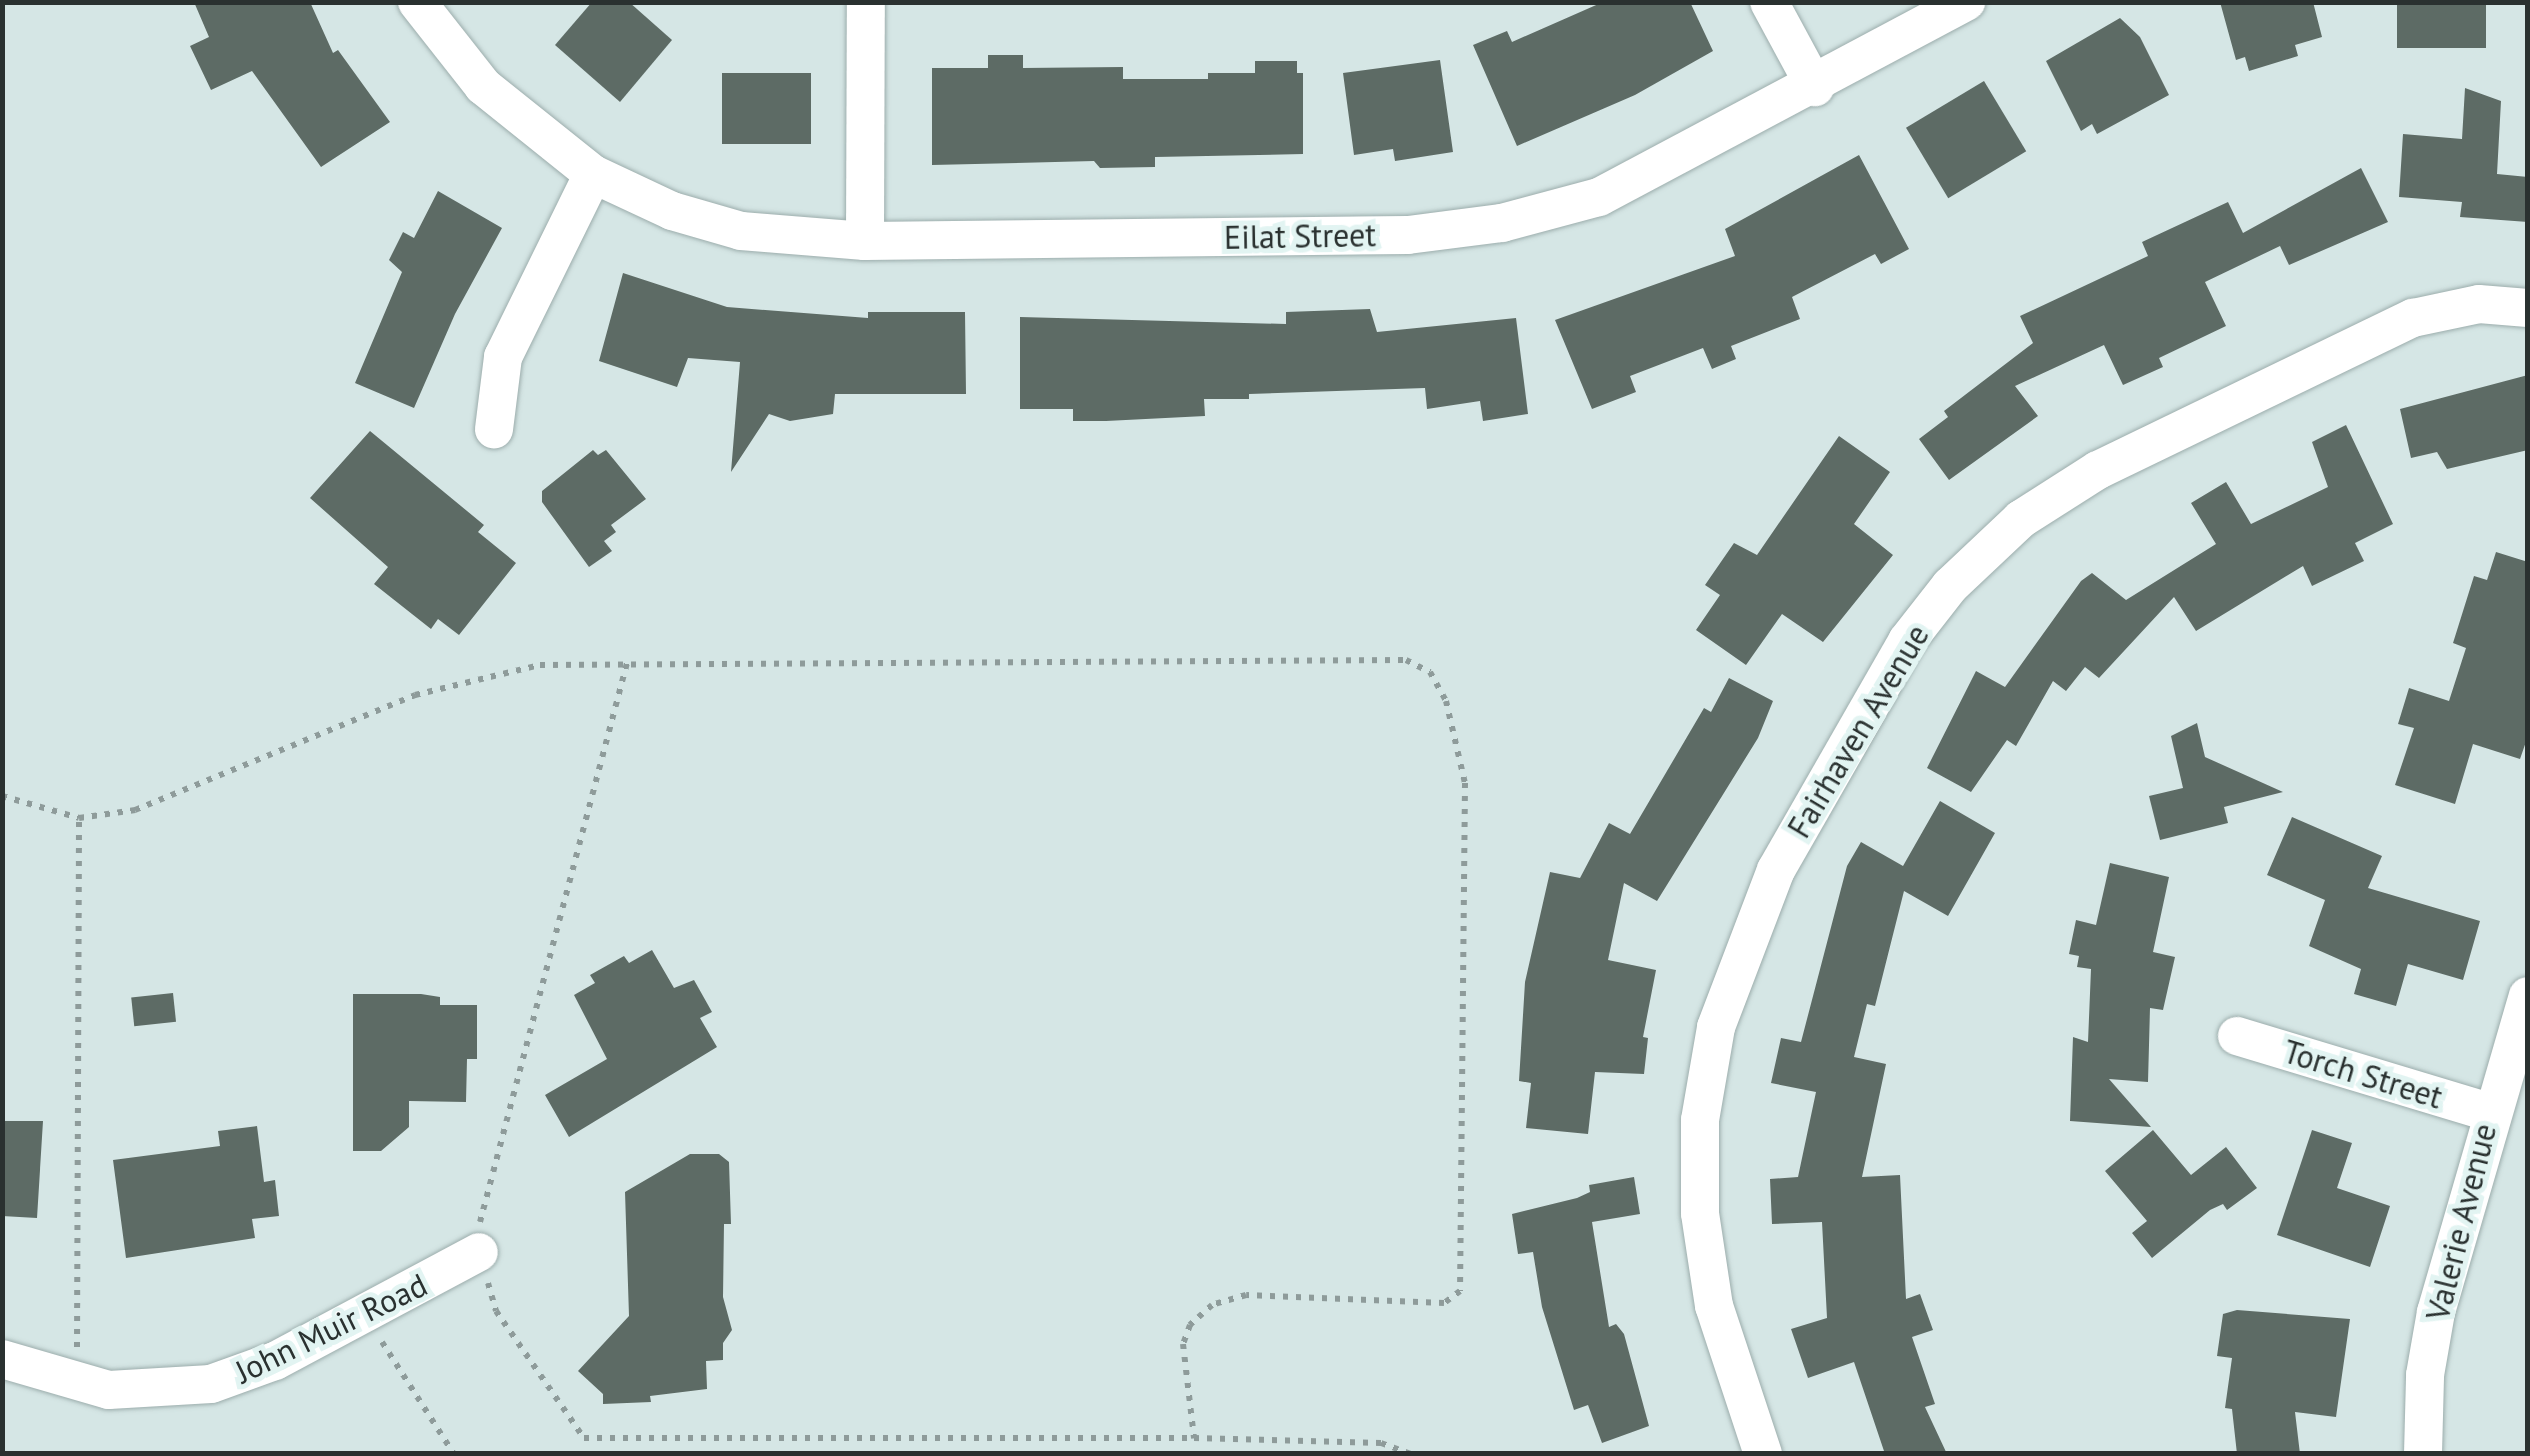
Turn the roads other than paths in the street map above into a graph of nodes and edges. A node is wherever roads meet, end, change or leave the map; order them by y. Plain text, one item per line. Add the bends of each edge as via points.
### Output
1 (417, 2) edge
2 (866, 2) edge
3 (1768, 2) edge
4 (1966, 2) edge
5 (1815, 87) junction
6 (593, 174) junction
7 (865, 241) junction
8 (2528, 308) edge
9 (494, 429) dead end
10 (2528, 996) edge
11 (2236, 1036) dead end
12 (2489, 1112) junction
13 (479, 1252) road end
14 (2, 1359) edge
15 (1764, 1454) edge
16 (2424, 1454) edge

1 - 6 street, Eilat Street via 482,86
2 - 7 street
3 - 5 street
4 - 5 street, Eilat Street
5 - 7 street, Eilat Street via 1599,197 1502,224 1408,235
6 - 7 street, Eilat Street via 672,211 742,231
6 - 9 street via 503,357
8 - 15 street, Fairhaven Avenue via 2479,304 2412,318 2098,470 2021,519 1950,586 1907,640 1776,870 1716,1026 1700,1120 1700,1214 1714,1306
10 - 12 street, Valerie Avenue
11 - 12 street, Torch Street
12 - 16 street, Valerie Avenue via 2424,1375
13 - 14 street, John Muir Road via 364,1316 246,1374 211,1384 156,1390 76,1385

